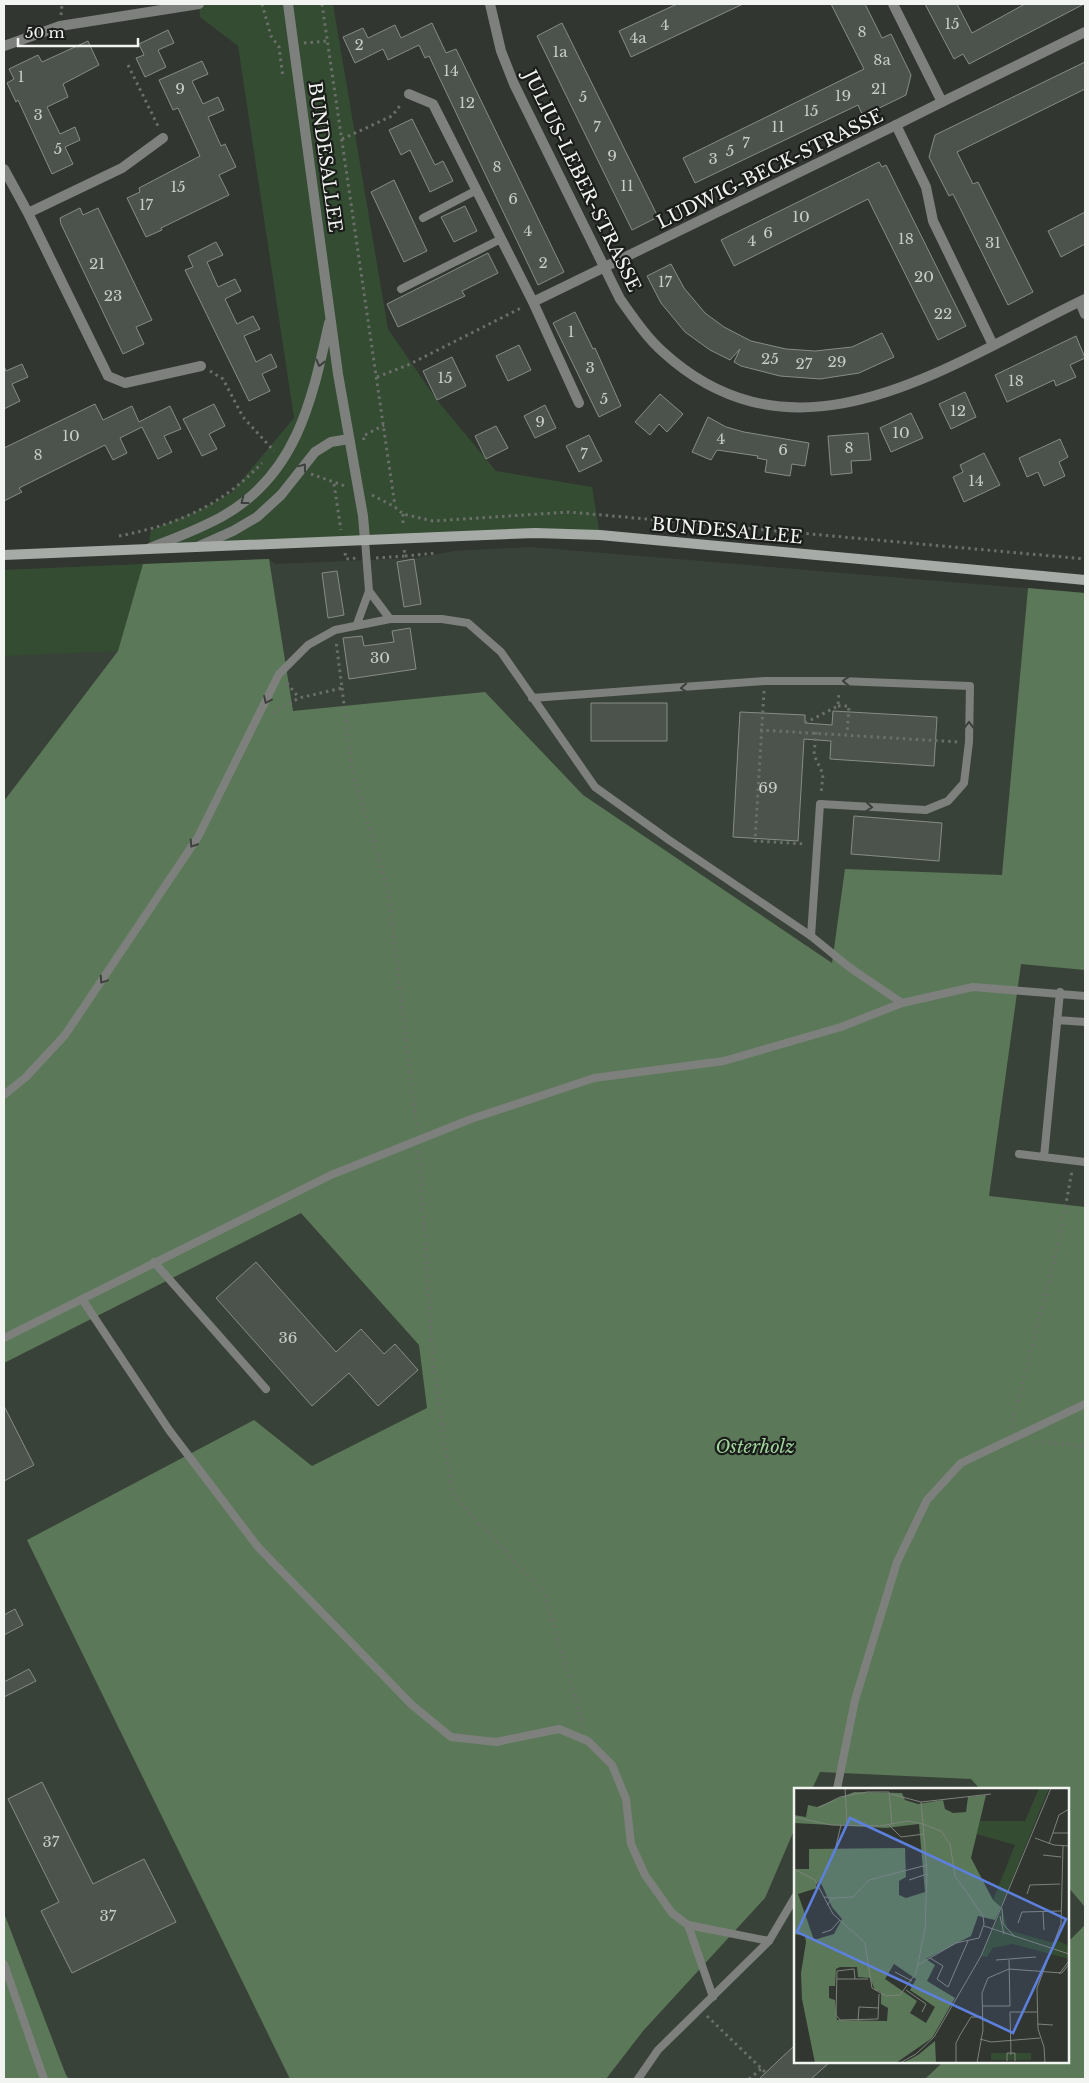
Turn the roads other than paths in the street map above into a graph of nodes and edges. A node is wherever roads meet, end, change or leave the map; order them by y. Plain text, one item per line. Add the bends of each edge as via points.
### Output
1 (199, 4) edge
2 (288, 4) edge
3 (490, 4) edge
4 (893, 4) edge
5 (1085, 32) edge
6 (4, 46) edge
7 (409, 94) road end
8 (942, 102) junction
9 (896, 125) junction
10 (163, 138) road end
11 (4, 169) edge
12 (477, 190) junction
13 (28, 213) junction
14 (423, 218) dead end
15 (501, 239) junction
16 (603, 268) junction
17 (401, 289) dead end
18 (1082, 300) edge
19 (532, 302) junction
20 (1085, 314) edge
21 (330, 315) junction
22 (993, 345) junction
23 (201, 366) road end
24 (579, 403) dead end
25 (349, 439) junction
26 (365, 540) junction
27 (196, 547) junction
28 (148, 549) junction
29 (4, 555) edge
30 (1085, 580) edge
31 (369, 591) junction
32 (390, 619) junction
33 (357, 624) junction
34 (532, 698) junction
35 (811, 936) junction
36 (1060, 992) junction
37 (1085, 996) edge
38 (902, 1003) junction
39 (1057, 1020) junction
40 (1085, 1022) edge
41 (4, 1095) edge
42 (1019, 1154) dead end
43 (1044, 1157) junction
44 (1085, 1162) edge
45 (154, 1262) junction
46 (82, 1299) junction
47 (4, 1338) edge
48 (266, 1389) dead end
49 (1085, 1404) edge
50 (838, 1788) edge
51 (794, 1899) edge
52 (688, 1925) junction
53 (769, 1941) junction
54 (4, 1964) edge
55 (713, 1997) junction
56 (44, 2079) edge
57 (638, 2079) edge

1 - 6 street via 60,26
2 - 21 street, BUNDESALLEE
3 - 16 street, JULIUS-LEBER-STRASSE via 514,84
4 - 8 street
5 - 8 street
7 - 12 street via 434,104
8 - 9 street
9 - 16 street, LUDWIG-BECK-STRASSE
9 - 22 street, LUDWIG-BECK-STRASSE via 926,187 933,220
10 - 13 street via 122,168
11 - 13 street
12 - 14 lane
12 - 15 street
13 - 23 street via 108,376 125,383
15 - 17 lane
15 - 19 street
16 - 19 street, LUDWIG-BECK-STRASSE
16 - 22 street, JULIUS-LEBER-STRASSE via 620,299 663,352 713,388 746,401 776,407 810,409 847,404 888,393
18 - 20 street
18 - 22 street, JULIUS-LEBER-STRASSE
19 - 24 street
21 - 25 street, BUNDESALLEE
21 -> 28 street, BUNDESALLEE via 298,437 268,481 224,516
25 - 26 street, BUNDESALLEE
27 -> 25 street, BUNDESALLEE via 257,517 281,495 315,452 331,442
26 - 27 main road, BUNDESALLEE
26 - 30 main road, BUNDESALLEE via 535,533 600,535
26 - 31 lane
27 - 28 main road, BUNDESALLEE
28 - 29 main road, BUNDESALLEE
31 - 32 lane
31 - 33 lane
32 - 33 lane
32 - 34 lane via 442,618 468,623 501,652
33 -> 41 lane via 323,635 292,658 279,674 198,837 65,1035 26,1077
34 - 35 lane via 595,787
35 -> 34 lane via 820,804 926,810 948,801 964,783 970,686 765,681
35 - 38 lane
36 - 37 lane
36 - 38 lane via 972,987
36 - 39 lane
38 - 45 lane via 841,1027 724,1061 594,1078 471,1119 331,1175
39 - 40 lane
39 - 43 lane
42 - 43 lane
43 - 44 lane
45 - 46 lane
45 - 48 lane
46 - 47 lane
46 - 52 lane via 169,1430 258,1547 412,1705 451,1737 496,1742 559,1729 588,1741 612,1765 626,1799 631,1844 645,1875 672,1914
49 - 50 lane via 961,1463 928,1500 897,1562 855,1700
51 - 53 lane
52 - 53 lane
52 - 55 lane
53 - 55 lane
54 - 56 lane
55 - 57 lane via 658,2050

